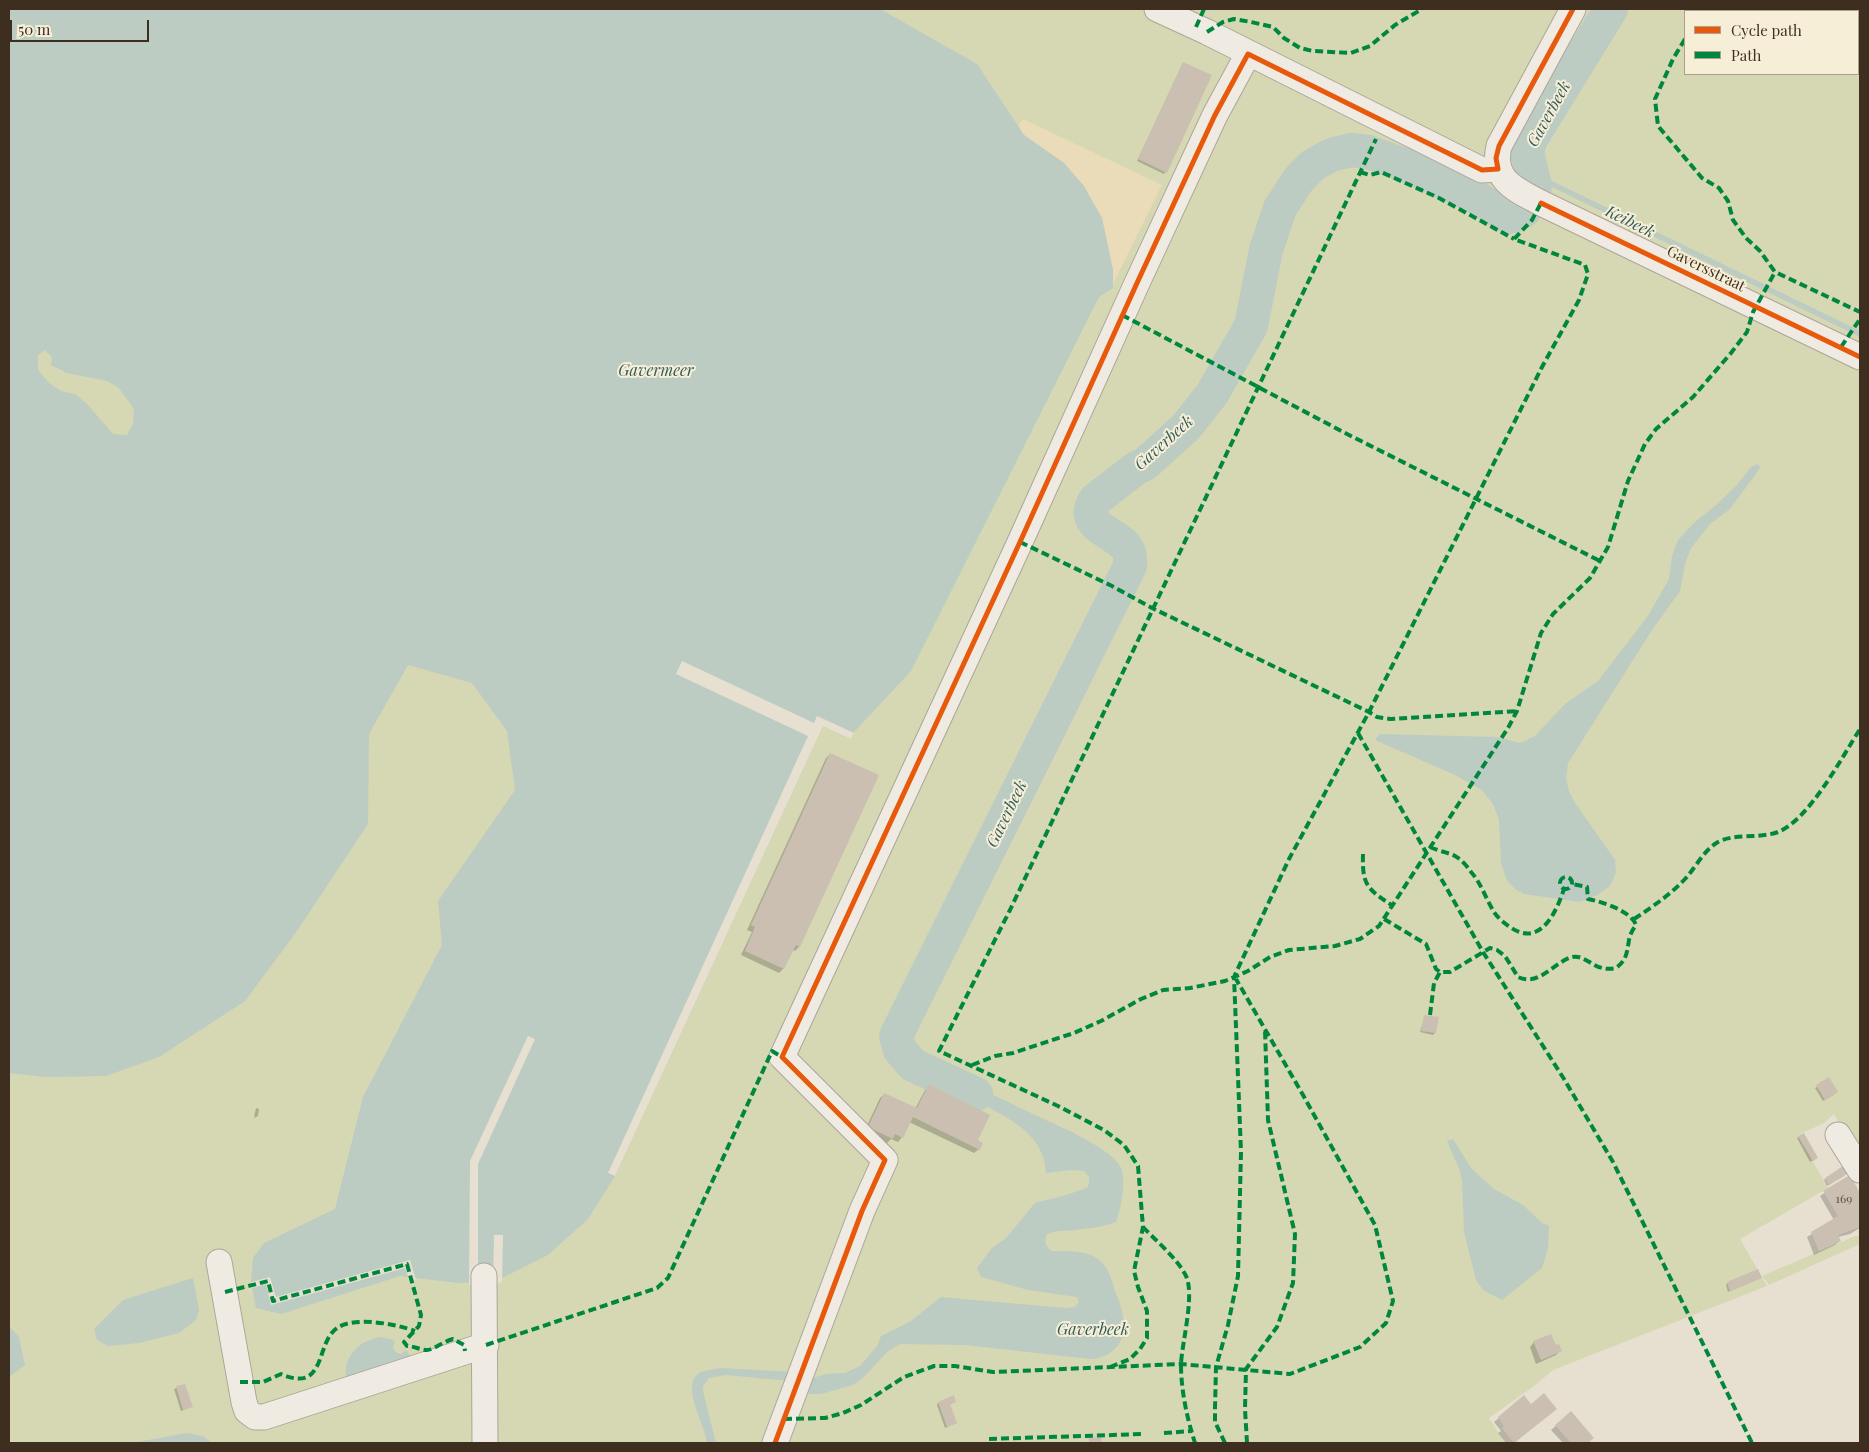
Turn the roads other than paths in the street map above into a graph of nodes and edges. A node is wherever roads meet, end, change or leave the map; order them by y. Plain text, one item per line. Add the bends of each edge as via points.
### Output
1 (1157, 9) edge
2 (1573, 9) edge
3 (1248, 54) junction
4 (1498, 169) junction
5 (1860, 357) edge
6 (1838, 1135) dead end
7 (1860, 1170) edge
8 (219, 1262) dead end
9 (484, 1276) dead end
10 (486, 1344) junction
11 (485, 1443) edge
12 (776, 1443) edge

1 - 3 street
2 - 4 street via 1499,146
3 - 4 street via 1482,170
3 - 12 street via 1215,115 1133,291 782,1057 885,1160 862,1211
4 - 5 street, Gaversstraat via 1504,179 1532,198
6 - 7 street
8 - 10 street via 244,1402 254,1417 264,1417
9 - 10 street
10 - 11 street

